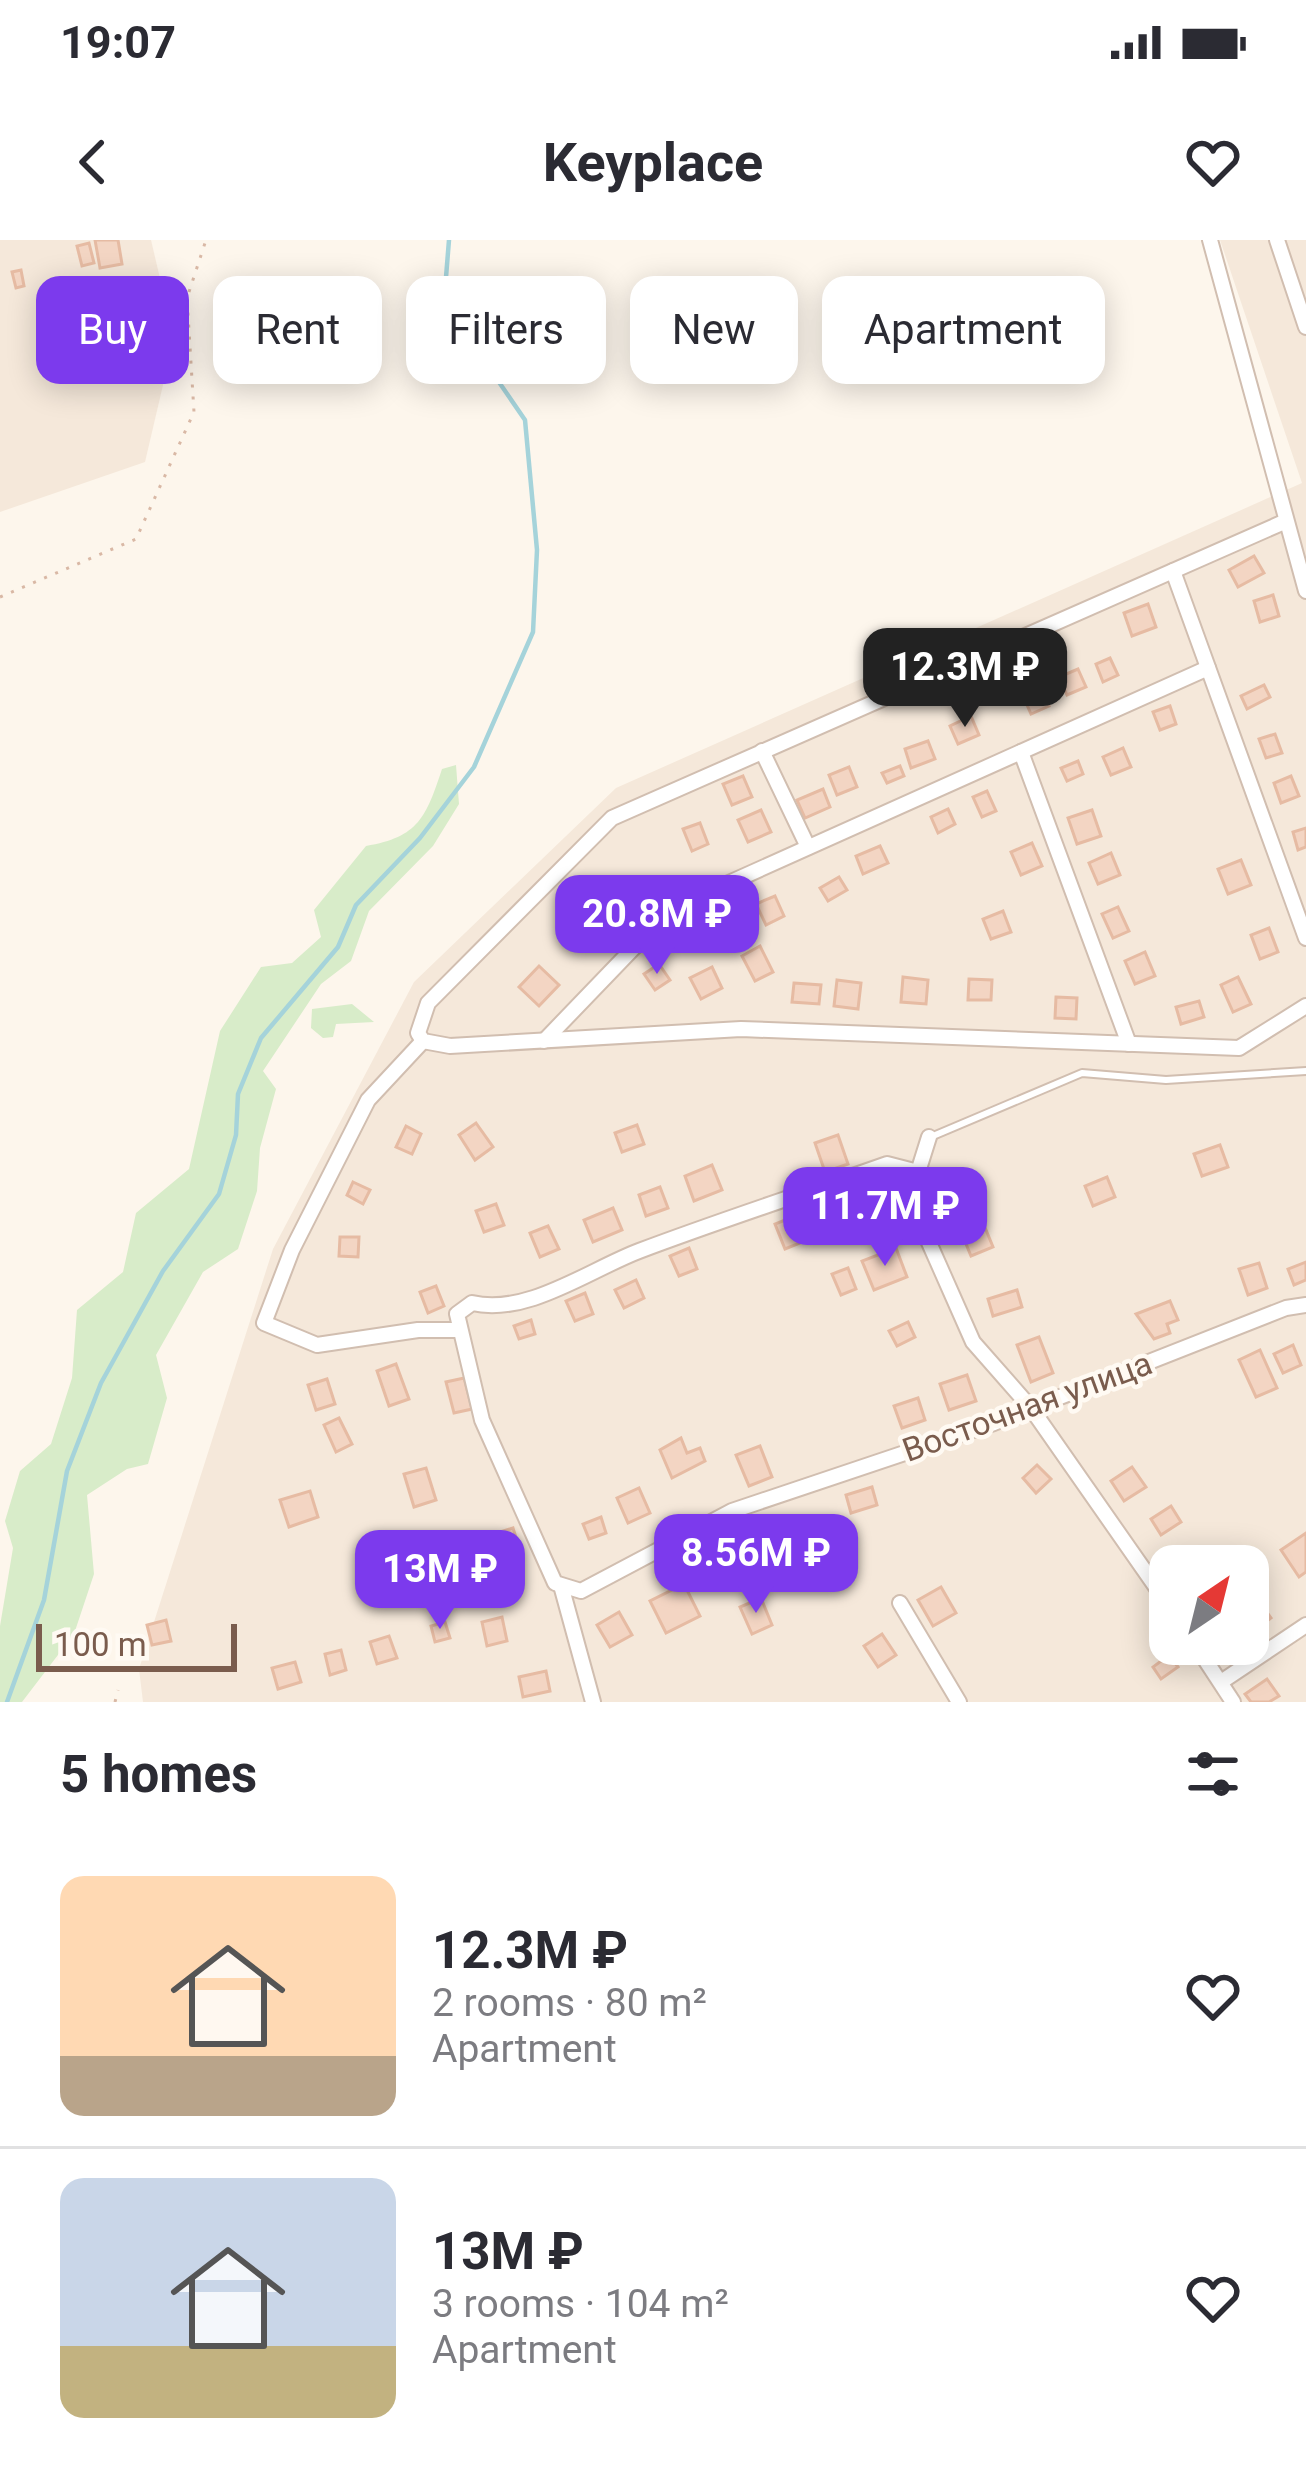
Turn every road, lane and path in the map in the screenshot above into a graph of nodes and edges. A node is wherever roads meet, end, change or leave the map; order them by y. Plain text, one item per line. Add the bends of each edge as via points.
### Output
1 (206, 240) edge
2 (1210, 240) edge
3 (1277, 240) edge
4 (1306, 327) edge
5 (1284, 522) junction
6 (1173, 571) junction
7 (1306, 591) edge
8 (0, 597) edge
9 (1208, 668) junction
10 (762, 752) junction
11 (1021, 752) junction
12 (808, 847) junction
13 (1306, 938) edge
14 (1306, 1006) edge
15 (544, 1040) junction
16 (424, 1041) junction
17 (1129, 1043) junction
18 (1306, 1071) edge
19 (929, 1137) joint
20 (918, 1172) junction
21 (1306, 1305) edge
22 (457, 1330) junction
23 (1031, 1408) junction
24 (1149, 1577) edge
25 (558, 1586) junction
26 (900, 1603) dead end
27 (1306, 1625) edge
28 (1209, 1665) edge
29 (1221, 1682) junction
30 (118, 1690) dead end
31 (116, 1702) edge
32 (593, 1702) edge
33 (959, 1702) edge
34 (1233, 1702) edge

1 - 8 path via 187,298 194,412 136,539
2 - 5 street
3 - 4 street
5 - 6 street
5 - 7 street
6 - 9 street
6 - 10 street
9 - 11 street
9 - 13 street
10 - 12 street
10 - 16 street via 612,818 428,1003 418,1033
11 - 12 street
11 - 17 street
12 - 15 street via 670,909
14 - 17 street via 1239,1048
15 - 16 street
15 - 17 street via 741,1029
16 - 22 street via 368,1100 264,1323 317,1346
18 - 19 lane via 1166,1080 1082,1073
19 - 20 street
20 - 22 street via 887,1164 638,1251 526,1300 472,1303 457,1314
20 - 23 street via 927,1238 973,1342
21 - 23 street, Восточная улица
22 - 25 street via 482,1420
23 - 24 street
23 - 25 street, Восточная улица via 732,1511 581,1591
25 - 32 street
26 - 33 street
27 - 29 street
28 - 29 street
29 - 34 street
30 - 31 path

